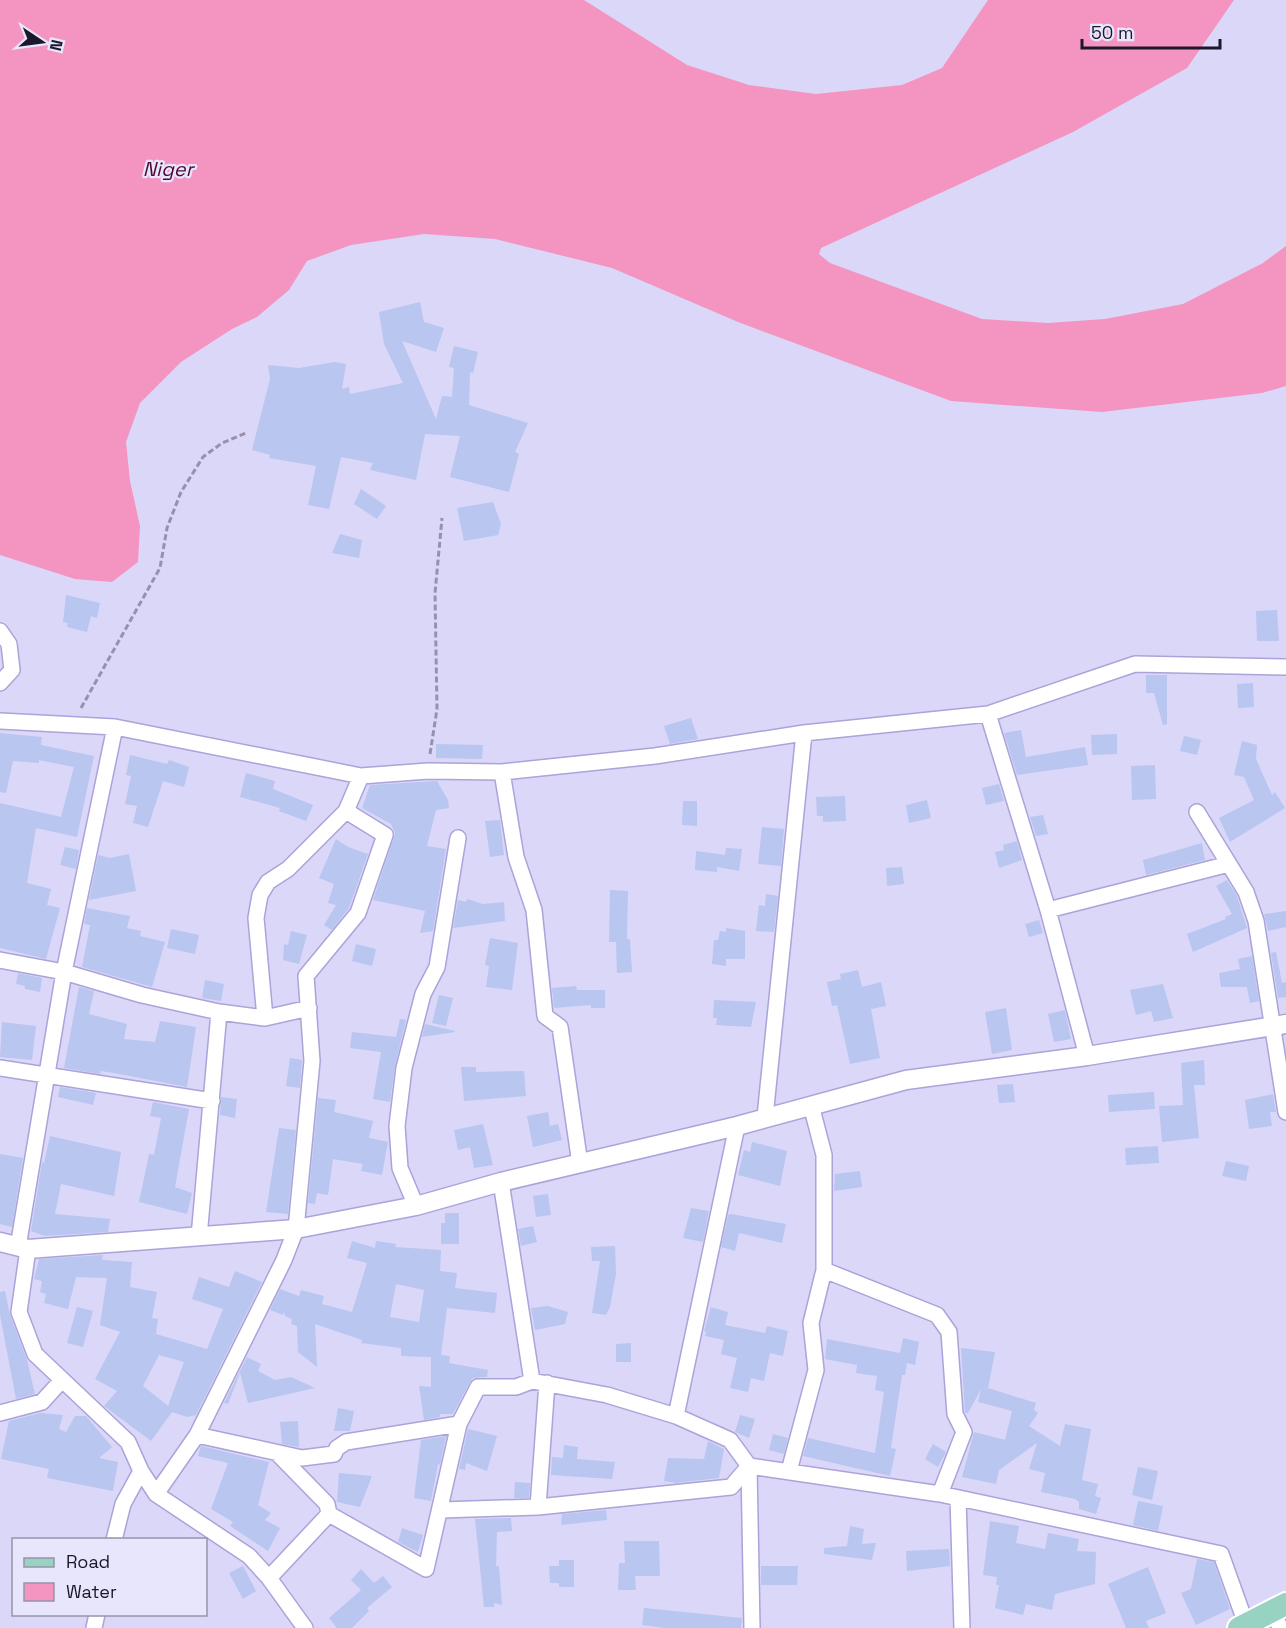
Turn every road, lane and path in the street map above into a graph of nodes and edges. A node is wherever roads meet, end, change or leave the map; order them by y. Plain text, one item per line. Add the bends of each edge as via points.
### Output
1 (246, 433) dead end
2 (442, 519) dead end
3 (0, 632) edge
4 (1286, 667) edge
5 (0, 683) edge
6 (988, 714) junction
7 (0, 721) edge
8 (72, 725) junction
9 (115, 728) junction
10 (804, 733) junction
11 (428, 771) junction
12 (502, 772) junction
13 (361, 776) junction
14 (346, 811) junction
15 (1197, 812) dead end
16 (458, 838) dead end
17 (1229, 864) junction
18 (1048, 910) junction
19 (0, 960) edge
20 (64, 972) junction
21 (309, 1008) junction
22 (219, 1012) junction
23 (265, 1018) junction
24 (1280, 1025) edge
25 (1087, 1056) junction
26 (0, 1068) edge
27 (48, 1075) junction
28 (212, 1101) junction
29 (811, 1105) junction
30 (1286, 1112) edge
31 (765, 1117) junction
32 (737, 1126) junction
33 (580, 1164) junction
34 (501, 1182) junction
35 (416, 1206) junction
36 (296, 1229) junction
37 (199, 1237) junction
38 (15, 1246) edge
39 (824, 1270) junction
40 (62, 1380) junction
41 (539, 1382) junction
42 (0, 1413) edge
43 (676, 1416) junction
44 (459, 1424) junction
45 (197, 1435) junction
46 (279, 1455) junction
47 (749, 1466) junction
48 (141, 1471) junction
49 (789, 1471) junction
50 (156, 1494) junction
51 (940, 1494) junction
52 (958, 1498) junction
53 (538, 1507) junction
54 (441, 1510) junction
55 (329, 1514) junction
56 (114, 1538) edge
57 (269, 1578) junction
58 (1279, 1614) edge
59 (1242, 1626) edge
60 (305, 1628) edge
61 (752, 1628) edge
62 (962, 1628) edge

1 - 8 path via 203,457 181,492 167,528 160,568
2 - 11 path via 435,593 437,709
3 - 5 street via 9,644 12,670
4 - 6 street via 1135,664
6 - 10 street
6 - 18 street
7 - 8 street
8 - 9 street
9 - 13 street
9 - 20 street
10 - 12 street via 655,756
10 - 31 street
11 - 12 street
11 - 13 street
12 - 33 street via 516,857 534,910 545,1016 560,1027
13 - 14 street
14 - 21 street via 385,835 358,914 306,976
14 - 23 street via 288,869 268,882 260,895 256,918
15 - 17 street
16 - 35 street via 436,967 423,994 404,1068 397,1126 400,1168
17 - 18 street
17 - 24 street via 1246,892 1256,921
18 - 25 street
19 - 20 street
20 - 22 street
20 - 27 street
21 - 23 street
21 - 36 street via 311,1072
22 - 23 street
22 - 28 street
24 - 25 street
24 - 30 street
25 - 29 street via 906,1080
26 - 27 street
27 - 28 street
27 - 38 street
28 - 37 street
29 - 31 street
29 - 39 street via 824,1155
31 - 32 street
32 - 33 street
32 - 43 street
33 - 34 street
34 - 35 street
34 - 41 street
35 - 36 street
36 - 37 street
36 - 45 street
37 - 38 street
38 - 40 street via 19,1312 35,1354
39 - 49 street via 811,1323 816,1370
39 - 51 street via 937,1315 949,1332 955,1414 964,1432
40 - 42 street via 42,1402
40 - 48 street via 128,1442
41 - 43 street via 607,1395
41 - 44 street via 516,1387 478,1387
41 - 53 street
43 - 47 street via 730,1440
44 - 46 street via 346,1442 334,1454 302,1458
44 - 54 street
45 - 46 street
45 - 50 street
46 - 55 street via 327,1504
47 - 49 street
47 - 53 street via 731,1487
47 - 61 street
48 - 50 street
48 - 56 street via 123,1504
49 - 51 street
50 - 57 street via 249,1556
51 - 52 street
52 - 59 street via 1221,1554
52 - 62 street
53 - 54 street
54 - 55 street via 426,1569
55 - 57 street
57 - 60 street
58 - 59 main road

